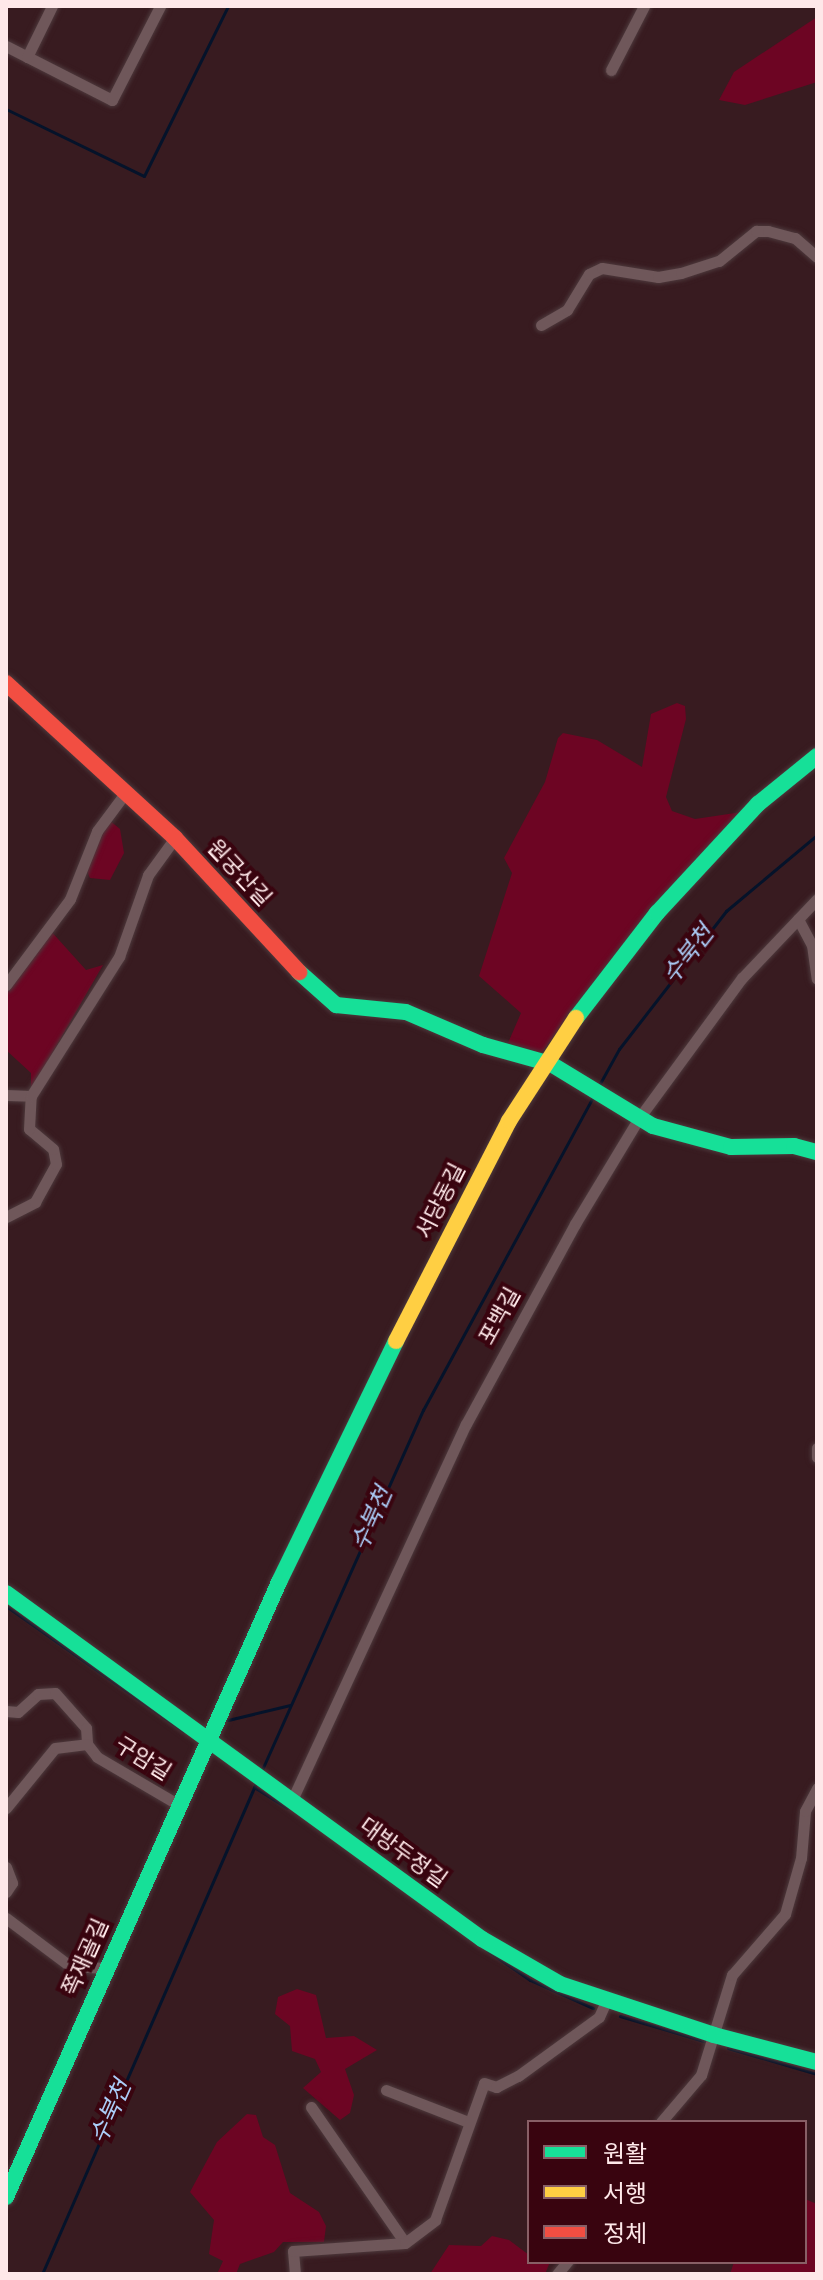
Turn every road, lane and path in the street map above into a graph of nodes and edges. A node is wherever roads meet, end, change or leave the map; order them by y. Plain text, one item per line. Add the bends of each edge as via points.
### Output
1 (52, 6) edge
2 (160, 6) edge
3 (644, 6) edge
4 (6, 46) edge
5 (27, 57) junction
6 (611, 70) dead end
7 (817, 257) edge
8 (541, 325) dead end
9 (6, 683) edge
10 (817, 756) edge
11 (126, 792) junction
12 (175, 838) junction
13 (817, 899) edge
14 (798, 919) junction
15 (817, 979) edge
16 (6, 985) edge
17 (547, 1063) junction
18 (6, 1095) edge
19 (31, 1096) junction
20 (635, 1116) junction
21 (817, 1152) edge
22 (6, 1217) edge
23 (817, 1448) edge
24 (817, 1457) edge
25 (6, 1593) edge
26 (6, 1711) edge
27 (213, 1740) junction
28 (87, 1744) junction
29 (817, 1788) edge
30 (292, 1800) junction
31 (179, 1805) junction
32 (6, 1808) edge
33 (6, 1867) edge
34 (6, 1892) edge
35 (6, 1918) edge
36 (106, 1968) junction
37 (606, 2001) junction
38 (714, 2035) junction
39 (817, 2062) edge
40 (386, 2090) dead end
41 (311, 2107) dead end
42 (663, 2120) edge
43 (468, 2122) junction
44 (6, 2197) edge
45 (405, 2243) junction
46 (295, 2274) edge

1 - 5 street
2 - 5 street via 112,100
3 - 6 street
4 - 5 street
7 - 8 street via 795,238 756,231 719,261 681,273 658,277 602,268 589,274 567,310
9 - 11 street
10 - 17 street, 서당동길 via 758,804 666,902 610,968
11 - 12 street
11 - 16 street via 97,831 70,899
12 - 17 street, 원궁산길 via 309,983 336,1005 406,1012 483,1045
12 - 19 street, 원궁산길 via 148,875 119,957
13 - 14 street, 포백길
14 - 15 street via 812,945
14 - 20 street, 포백길 via 742,978
17 - 20 street, 원궁산길
17 - 27 street, 서당동길 via 461,1209 360,1411
18 - 19 street
19 - 22 street via 27,1123 56,1154 56,1164 35,1202
20 - 21 street, 원궁산길 via 731,1147 803,1146
20 - 30 street, 포백길 via 471,1413
23 - 24 street
25 - 27 street, 대방두정길
26 - 28 street, 구암길 via 18,1712 38,1694 55,1693 86,1728
27 - 30 street, 대방두정길
27 - 31 street, 쪽재골길
28 - 31 street, 구암길 via 145,1789
28 - 32 street, 구암길 via 55,1748
29 - 38 street via 805,1811 801,1858 785,1914 732,1975
30 - 37 street, 대방두정길 via 482,1939 560,1984
31 - 36 street, 쪽재골길
33 - 34 street via 12,1883
35 - 36 street via 70,1966
36 - 44 street, 쪽재골길
37 - 38 street, 대방두정길
37 - 43 street via 599,2017 518,2076 496,2087 484,2083
38 - 39 street, 대방두정길
38 - 42 street via 701,2075
40 - 43 street
41 - 45 street
43 - 45 street via 439,2211
45 - 46 street via 293,2251

